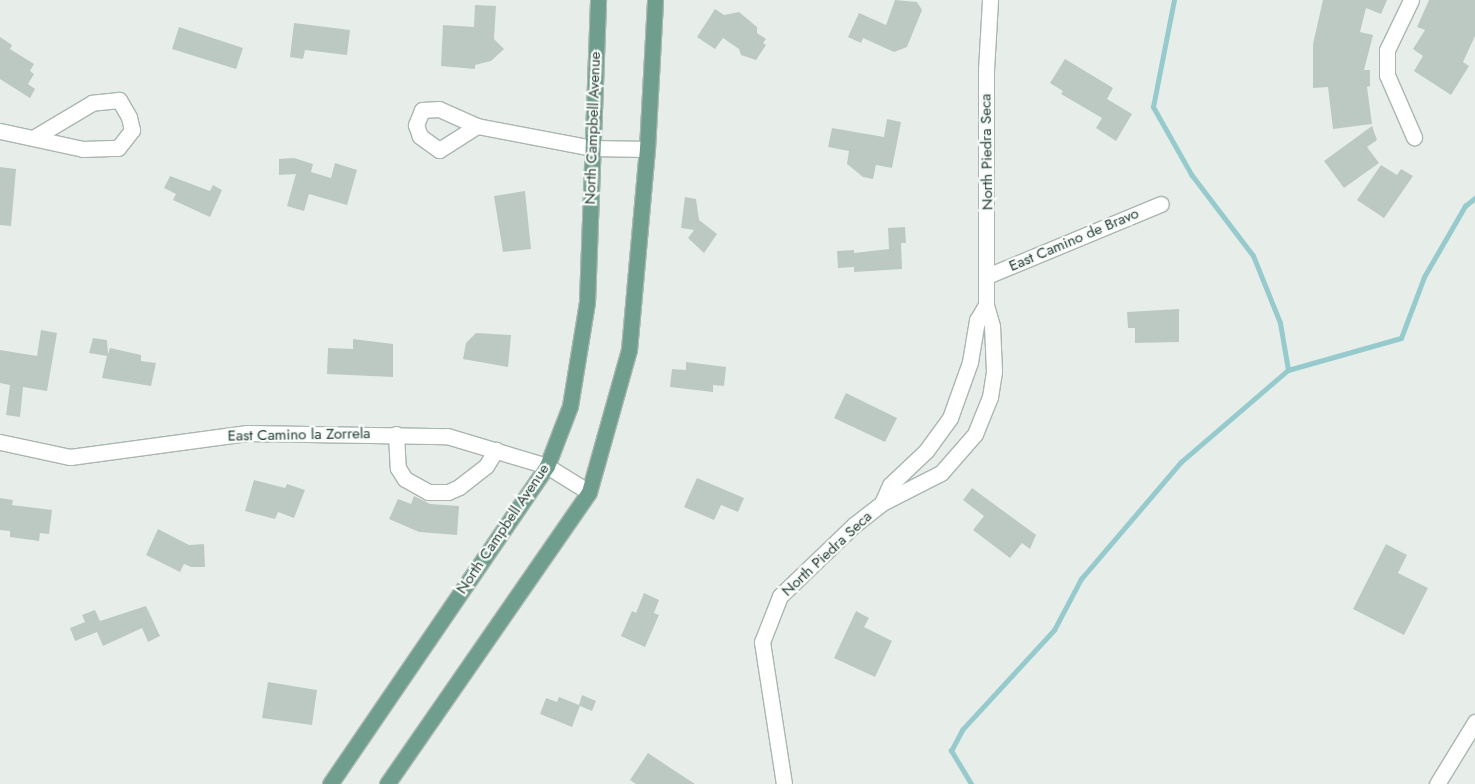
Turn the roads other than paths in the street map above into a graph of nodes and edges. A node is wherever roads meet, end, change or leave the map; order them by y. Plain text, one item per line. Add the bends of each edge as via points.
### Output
1 (598, 0) edge
2 (655, 0) edge
3 (990, 0) edge
4 (1411, 0) edge
5 (477, 126) dead end
6 (0, 131) edge
7 (35, 137) junction
8 (1414, 137) dead end
9 (592, 148) junction
10 (647, 149) junction
11 (1161, 204) dead end
12 (988, 276) junction
13 (986, 304) junction
14 (396, 434) junction
15 (0, 442) edge
16 (496, 450) junction
17 (547, 466) junction
18 (589, 492) junction
19 (882, 503) junction
20 (1475, 722) edge
21 (330, 784) edge
22 (387, 784) edge
23 (784, 784) edge
24 (1436, 784) edge

1 - 9 main road, North Campbell Avenue
2 - 10 main road
3 - 12 street, North Piedra Seca via 986,70
4 - 8 street via 1387,50 1387,75
5 - 9 street
6 - 7 street
7 - 7 street via 83,148 118,148 132,130 119,100 92,102
9 - 10 street
9 - 17 main road, North Campbell Avenue via 587,302 570,406
10 - 18 main road via 629,350
11 - 12 street, East Camino de Bravo
12 - 13 street, North Piedra Seca
13 - 19 street, North Piedra Seca via 977,320 970,362 950,418 926,451 890,485
13 - 19 street, North Piedra Seca via 992,326 994,371 990,397 975,434 941,473
14 - 15 street, East Camino la Zorrela via 247,433 70,457
14 - 16 street, East Camino la Zorrela via 447,436
14 - 16 street via 398,468 405,479 428,492 448,492 459,487 486,466
16 - 17 street, East Camino la Zorrela
17 - 18 street, East Camino la Zorrela
17 - 21 main road, North Campbell Avenue
18 - 22 main road
19 - 23 street, North Piedra Seca via 854,525 780,596 762,642
20 - 24 street

